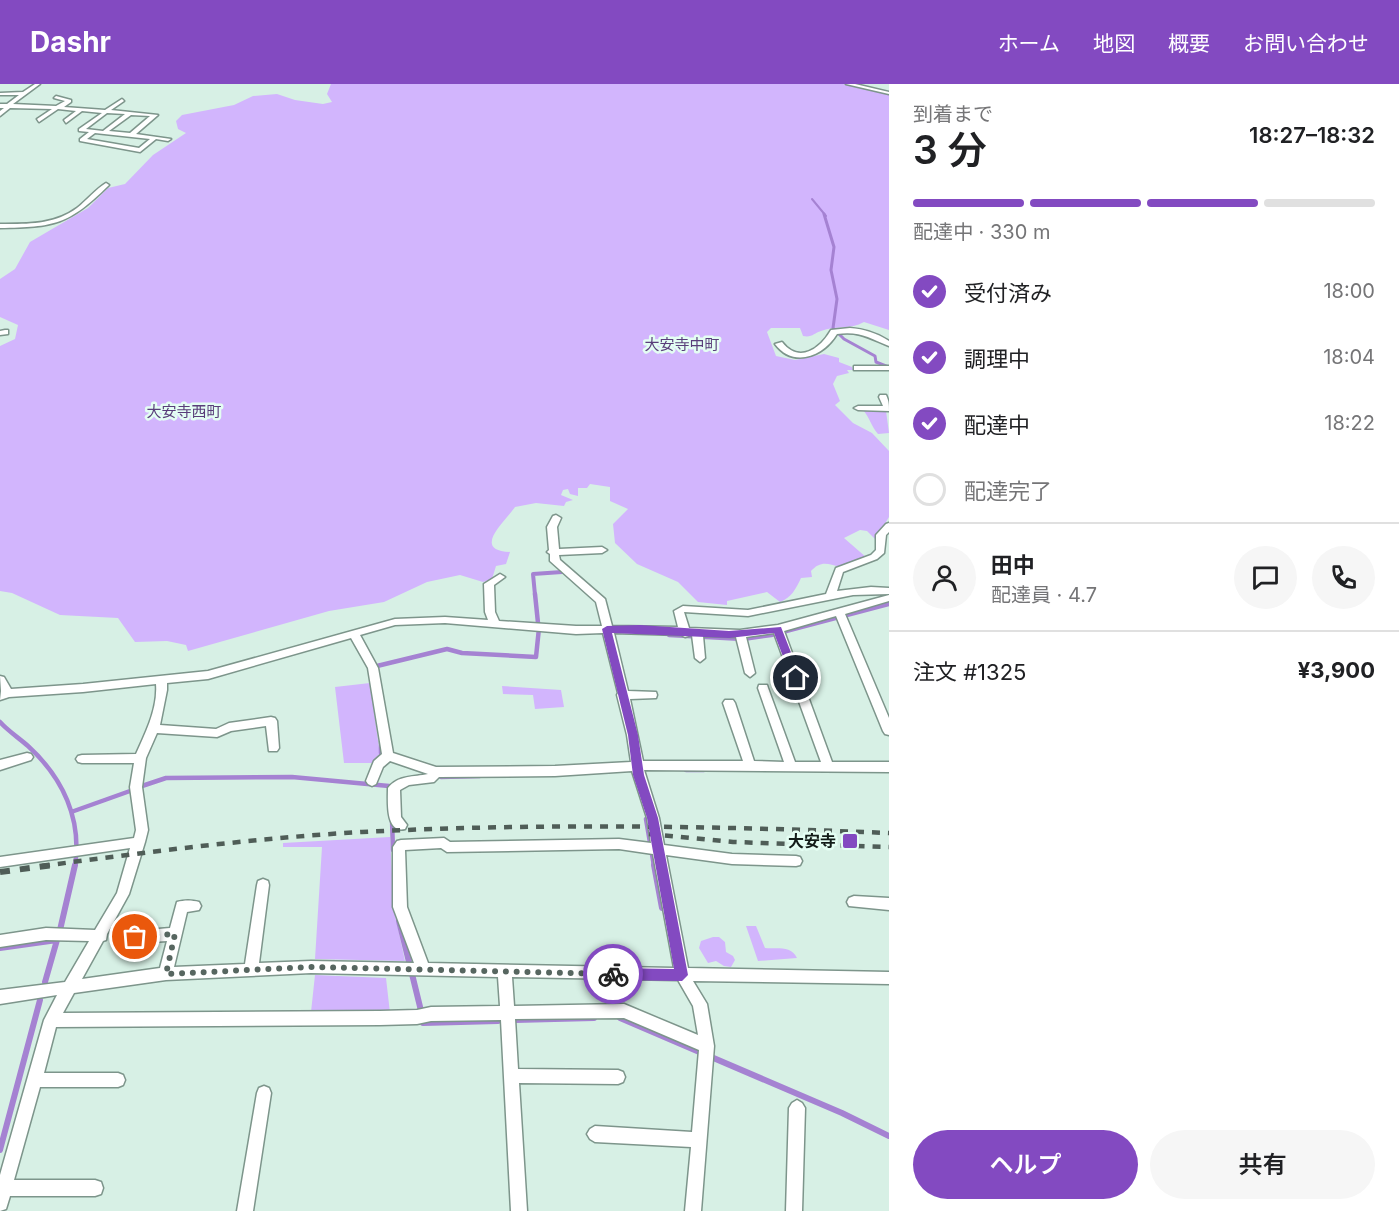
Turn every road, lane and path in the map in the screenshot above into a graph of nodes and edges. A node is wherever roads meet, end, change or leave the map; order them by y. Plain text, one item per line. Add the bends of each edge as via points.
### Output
1 (38, 84) edge
2 (848, 84) edge
3 (26, 93) junction
4 (889, 93) edge
5 (0, 94) edge
6 (56, 97) dead end
7 (122, 100) dead end
8 (0, 106) edge
9 (11, 106) junction
10 (58, 107) junction
11 (81, 109) junction
12 (106, 111) junction
13 (130, 113) junction
14 (0, 114) edge
15 (39, 120) dead end
16 (66, 121) dead end
17 (94, 131) junction
18 (105, 132) junction
19 (131, 135) junction
20 (153, 139) junction
21 (168, 139) dead end
22 (106, 186) dead end
23 (0, 226) edge
24 (779, 344) dead end
25 (889, 344) edge
26 (857, 368) dead end
27 (889, 368) edge
28 (883, 397) dead end
29 (858, 408) dead end
30 (889, 409) edge
31 (556, 518) dead end
32 (889, 526) edge
33 (602, 550) dead end
34 (552, 552) junction
35 (500, 577) dead end
36 (889, 591) edge
37 (831, 594) junction
38 (889, 598) edge
39 (841, 615) junction
40 (495, 623) junction
41 (607, 629) junction
42 (779, 632) junction
43 (685, 633) junction
44 (354, 634) junction
45 (697, 636) junction
46 (740, 637) junction
47 (700, 658) dead end
48 (750, 673) dead end
49 (0, 680) edge
50 (161, 681) junction
51 (763, 688) dead end
52 (4, 694) edge
53 (622, 695) junction
54 (651, 695) dead end
55 (729, 703) dead end
56 (153, 729) junction
57 (889, 731) edge
58 (273, 748) dead end
59 (388, 756) junction
60 (27, 757) dead end
61 (140, 758) junction
62 (82, 759) dead end
63 (0, 765) edge
64 (638, 766) junction
65 (750, 766) junction
66 (791, 766) junction
67 (828, 766) junction
68 (889, 766) edge
69 (436, 772) junction
70 (372, 781) dead end
71 (401, 825) dead end
72 (139, 842) junction
73 (653, 848) junction
74 (796, 861) dead end
75 (0, 862) edge
76 (263, 885) dead end
77 (854, 902) dead end
78 (889, 904) edge
79 (194, 906) dead end
80 (175, 934) junction
81 (101, 936) junction
82 (135, 937) dead end
83 (0, 941) edge
84 (251, 969) junction
85 (415, 969) junction
86 (505, 971) junction
87 (166, 974) junction
88 (682, 975) junction
89 (889, 978) edge
90 (69, 986) junction
91 (0, 997) edge
92 (507, 1014) junction
93 (51, 1020) junction
94 (703, 1049) junction
95 (511, 1076) junction
96 (618, 1077) dead end
97 (34, 1080) junction
98 (118, 1080) dead end
99 (264, 1093) dead end
100 (797, 1108) dead end
101 (595, 1134) dead end
102 (699, 1141) junction
103 (95, 1188) dead end
104 (2, 1195) edge
105 (245, 1211) edge
106 (519, 1211) edge
107 (693, 1211) edge
108 (794, 1211) edge

1 - 3 street
2 - 4 street
3 - 5 street
3 - 9 street
6 - 10 street via 69,101
7 - 12 street
8 - 9 street
9 - 10 street
9 - 14 street
10 - 11 street
10 - 15 street
11 - 12 street
11 - 16 street
12 - 13 street
12 - 17 street via 81,130
13 - 18 street
13 - 19 street via 155,115
17 - 18 street
17 - 20 street via 82,140 140,150
18 - 19 street
19 - 20 street
20 - 21 street
22 - 23 street via 82,209 57,223
24 - 25 street via 788,354 810,355 835,332 853,329 867,331
26 - 27 street
28 - 30 street
29 - 30 street
31 - 34 street
32 - 37 street via 881,535 881,551 839,570
33 - 34 street
34 - 41 street via 560,566 601,601
35 - 40 street via 489,584 490,612
36 - 37 street
37 - 43 street via 746,614 683,609 680,611
38 - 39 street
39 - 42 street
39 - 57 street
40 - 41 street
40 - 44 street via 426,619 395,622
41 - 43 street
41 - 53 street
42 - 46 street
42 - 67 street
43 - 45 street
44 - 50 street via 248,665
44 - 59 street via 373,668
45 - 46 street
45 - 47 street
46 - 48 street
49 - 52 street
50 - 52 street
50 - 56 street
51 - 66 street
53 - 54 street
53 - 64 street
55 - 65 street
56 - 58 street via 217,733 229,726 272,721
56 - 61 street
59 - 69 street
59 - 70 street via 378,764
60 - 63 street
61 - 62 street
61 - 72 street via 136,787 142,830
64 - 65 street
64 - 69 street
64 - 73 street
65 - 66 street
66 - 67 street
67 - 68 street
69 - 71 street via 430,779 406,781 394,788 395,818
72 - 75 street
72 - 81 street via 123,894
73 - 74 street via 732,859
73 - 85 street via 619,844 401,845 400,907
73 - 88 street
76 - 84 street
77 - 78 street
79 - 80 street via 182,906
80 - 82 street
80 - 87 street
81 - 83 street via 46,934
81 - 90 street
84 - 85 street
84 - 87 street
85 - 86 street
86 - 88 street
86 - 92 street
87 - 90 street
88 - 89 street
88 - 94 street via 700,1004
90 - 91 street
90 - 93 street
92 - 93 street
92 - 94 street via 624,1011
92 - 95 street
93 - 97 street
94 - 102 street
95 - 96 street
95 - 106 street
97 - 98 street
97 - 104 street
99 - 105 street
100 - 108 street
101 - 102 street
102 - 107 street
103 - 104 street

